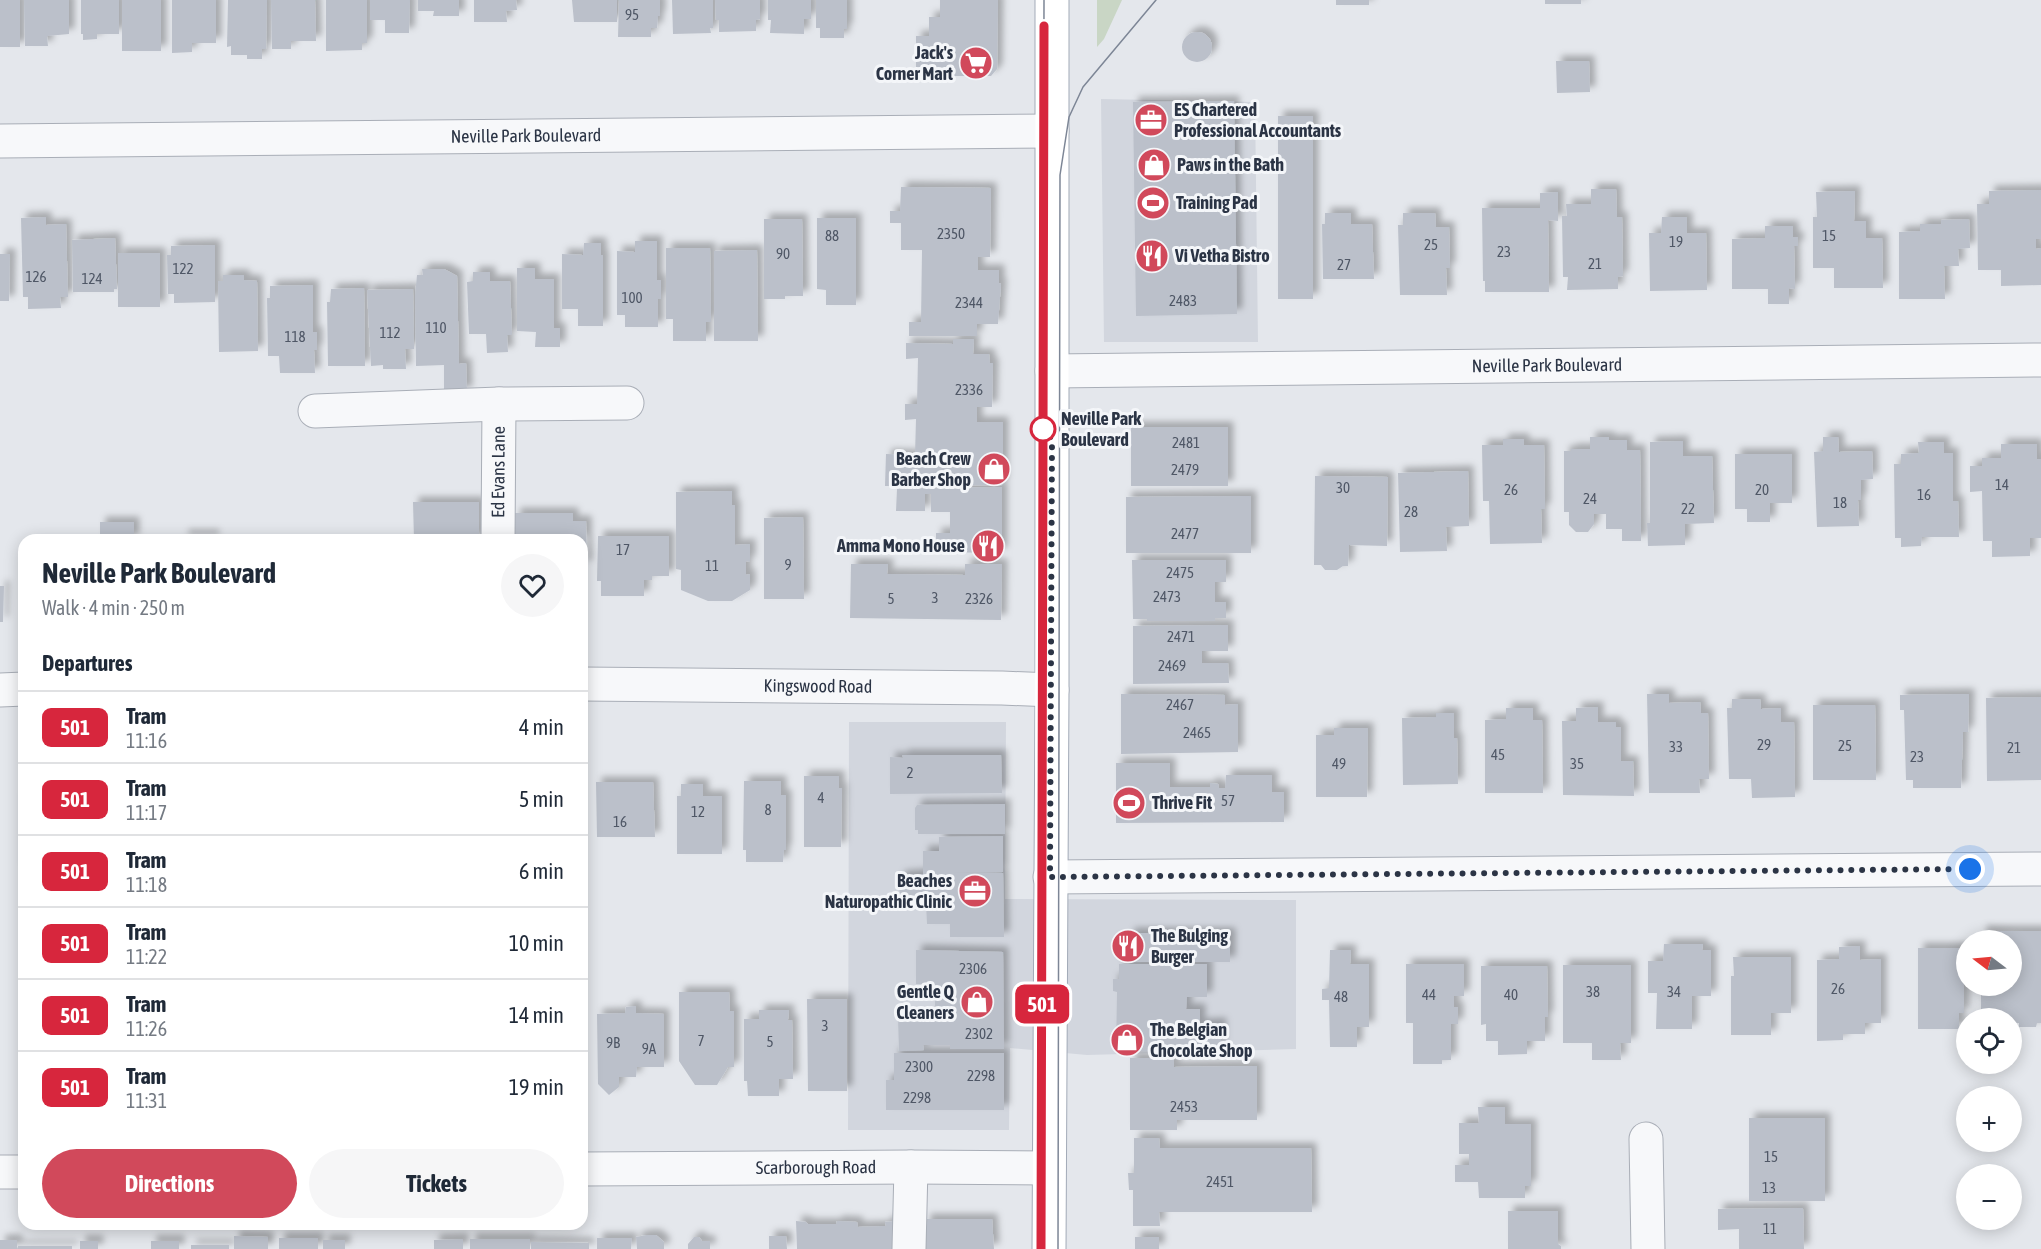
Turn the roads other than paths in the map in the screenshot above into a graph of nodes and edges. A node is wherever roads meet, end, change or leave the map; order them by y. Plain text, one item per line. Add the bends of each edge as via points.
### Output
1 (1052, 0) edge
2 (1052, 131) junction
3 (0, 141) edge
4 (2041, 360) edge
5 (1052, 371) junction
6 (627, 404) dead end
7 (499, 405) junction
8 (315, 411) dead end
9 (498, 534) edge
10 (588, 684) edge
11 (18, 689) edge
12 (0, 690) edge
13 (1052, 690) junction
14 (2041, 869) edge
15 (1050, 877) junction
16 (1646, 1139) dead end
17 (911, 1167) junction
18 (588, 1168) edge
19 (1049, 1168) junction
20 (0, 1172) edge
21 (18, 1172) edge
22 (909, 1249) edge
23 (1049, 1249) edge
24 (1648, 1249) edge

1 - 2 main road
2 - 3 street, Neville Park Boulevard
2 - 5 main road
4 - 5 street, Neville Park Boulevard
5 - 13 main road
6 - 7 street
7 - 8 street
7 - 9 street, Ed Evans Lane
10 - 13 street, Kingswood Road
11 - 12 street
13 - 15 main road
14 - 15 street
15 - 19 main road
16 - 24 street
17 - 18 street, Scarborough Road
17 - 19 street, Scarborough Road
17 - 22 street
19 - 23 main road
20 - 21 street

